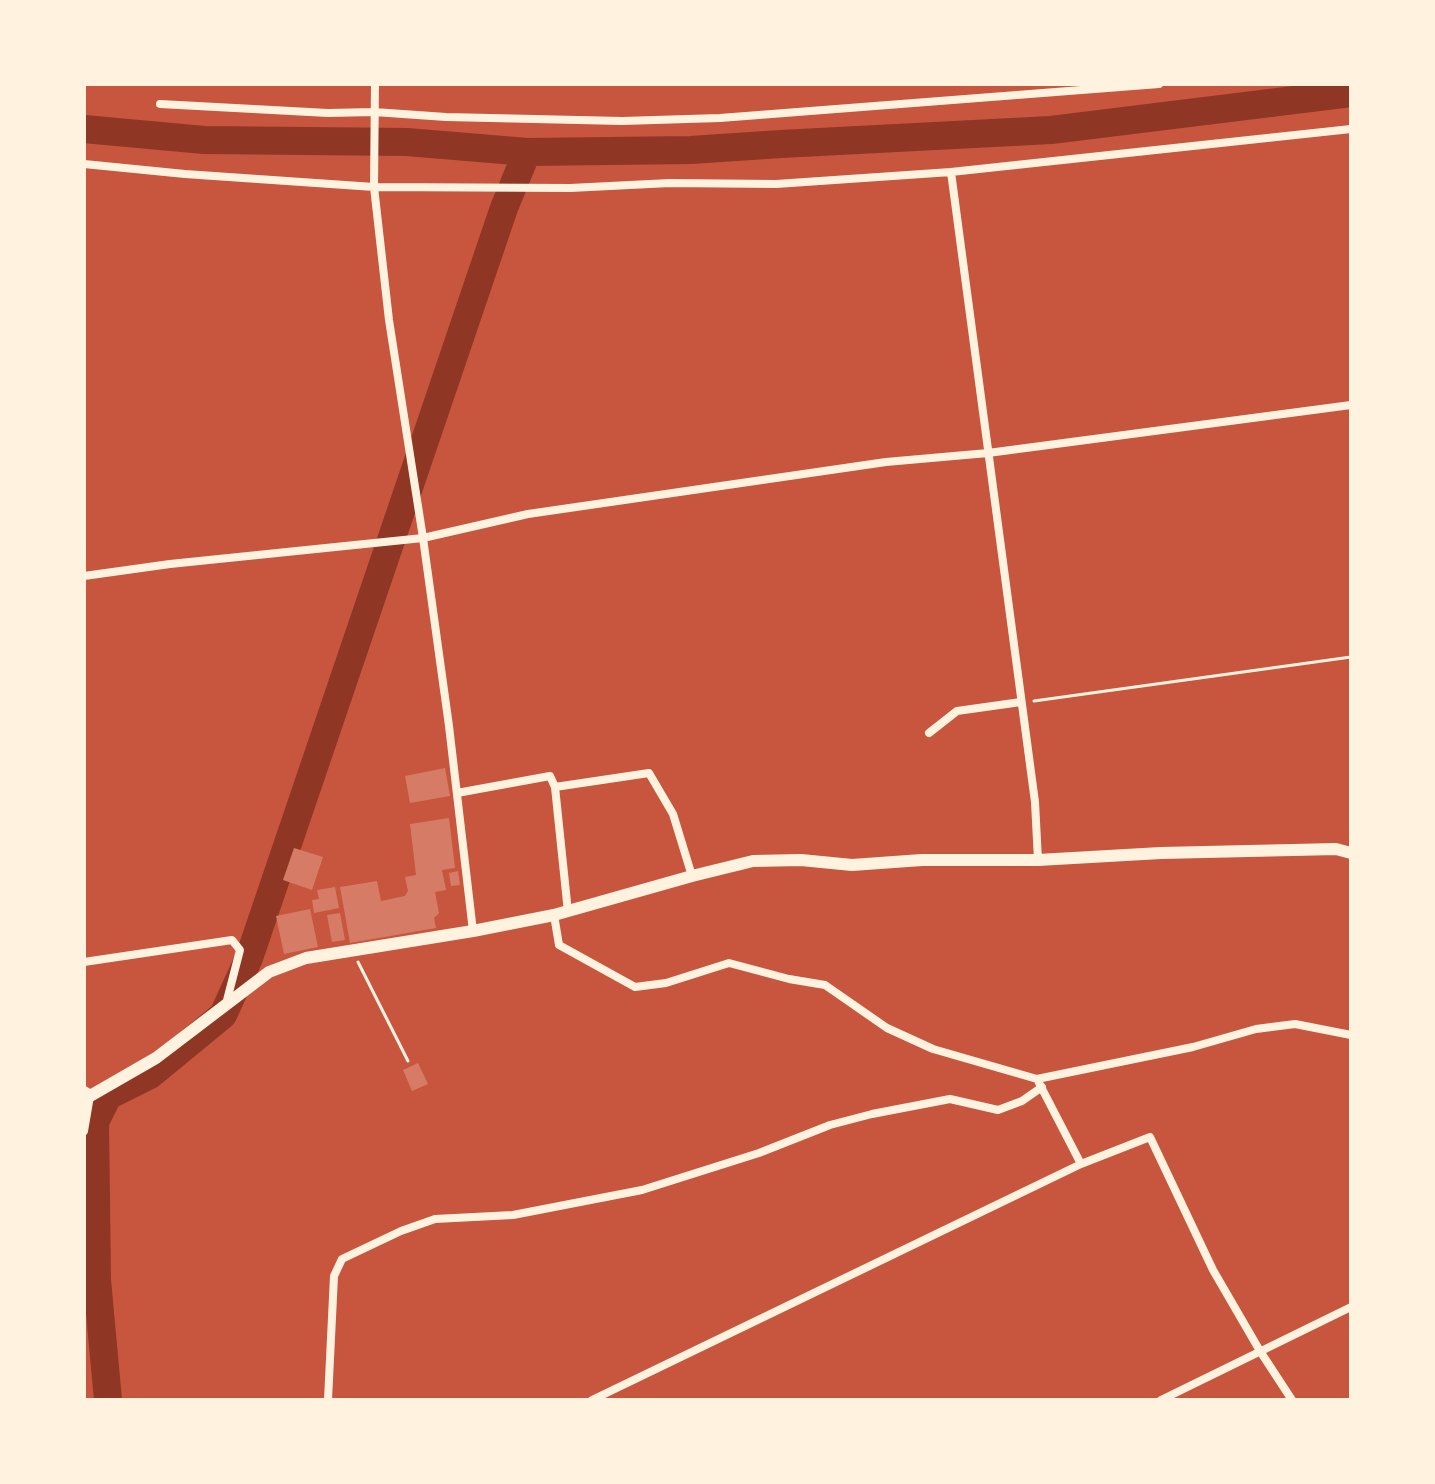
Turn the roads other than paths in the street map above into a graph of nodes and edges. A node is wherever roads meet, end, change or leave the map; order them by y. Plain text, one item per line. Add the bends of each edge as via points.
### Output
1 (375, 84) edge
2 (1159, 84) edge
3 (160, 104) dead end
4 (374, 112) junction
5 (1351, 129) edge
6 (84, 164) edge
7 (951, 172) junction
8 (374, 187) junction
9 (1351, 405) edge
10 (988, 453) junction
11 (423, 538) junction
12 (84, 576) edge
13 (1021, 702) junction
14 (929, 733) dead end
15 (555, 787) junction
16 (457, 793) junction
17 (1351, 853) edge
18 (1038, 860) junction
19 (692, 876) junction
20 (568, 912) junction
21 (554, 915) junction
22 (473, 931) junction
23 (84, 962) edge
24 (226, 1004) junction
25 (1351, 1035) edge
26 (1040, 1083) junction
27 (87, 1094) edge
28 (84, 1131) edge
29 (1081, 1164) junction
30 (1351, 1307) edge
31 (1260, 1351) junction
32 (328, 1400) edge
33 (592, 1400) edge
34 (1161, 1400) edge
35 (1292, 1400) edge

1 - 4 street
2 - 4 street via 720,118 622,121
3 - 4 street
4 - 8 street
5 - 7 street
6 - 8 street
7 - 8 street via 776,184
7 - 10 street
8 - 11 street
9 - 10 street
10 - 11 street via 886,462 528,514
10 - 13 street
11 - 12 street
11 - 16 street
13 - 14 street via 957,711
13 - 18 street
15 - 16 street via 550,776
15 - 19 street via 649,773 673,814
15 - 20 street
16 - 22 street
17 - 18 main road via 1336,849
18 - 19 main road via 852,865 753,861
19 - 20 main road
20 - 21 main road
21 - 22 main road
21 - 26 street via 559,945 635,987 729,963 825,985 887,1028 933,1049
22 - 24 main road via 306,958 269,972
23 - 24 street via 232,940 240,950
24 - 27 main road via 156,1058
25 - 26 street via 1295,1024 1256,1029
26 - 29 street
26 - 32 street via 1022,1101 998,1110 950,1099 872,1114 642,1190 513,1215 435,1219 401,1231 342,1259 334,1276
27 - 28 street
29 - 31 street via 1150,1137 1213,1270
29 - 33 street
30 - 31 street
31 - 34 street
31 - 35 street

